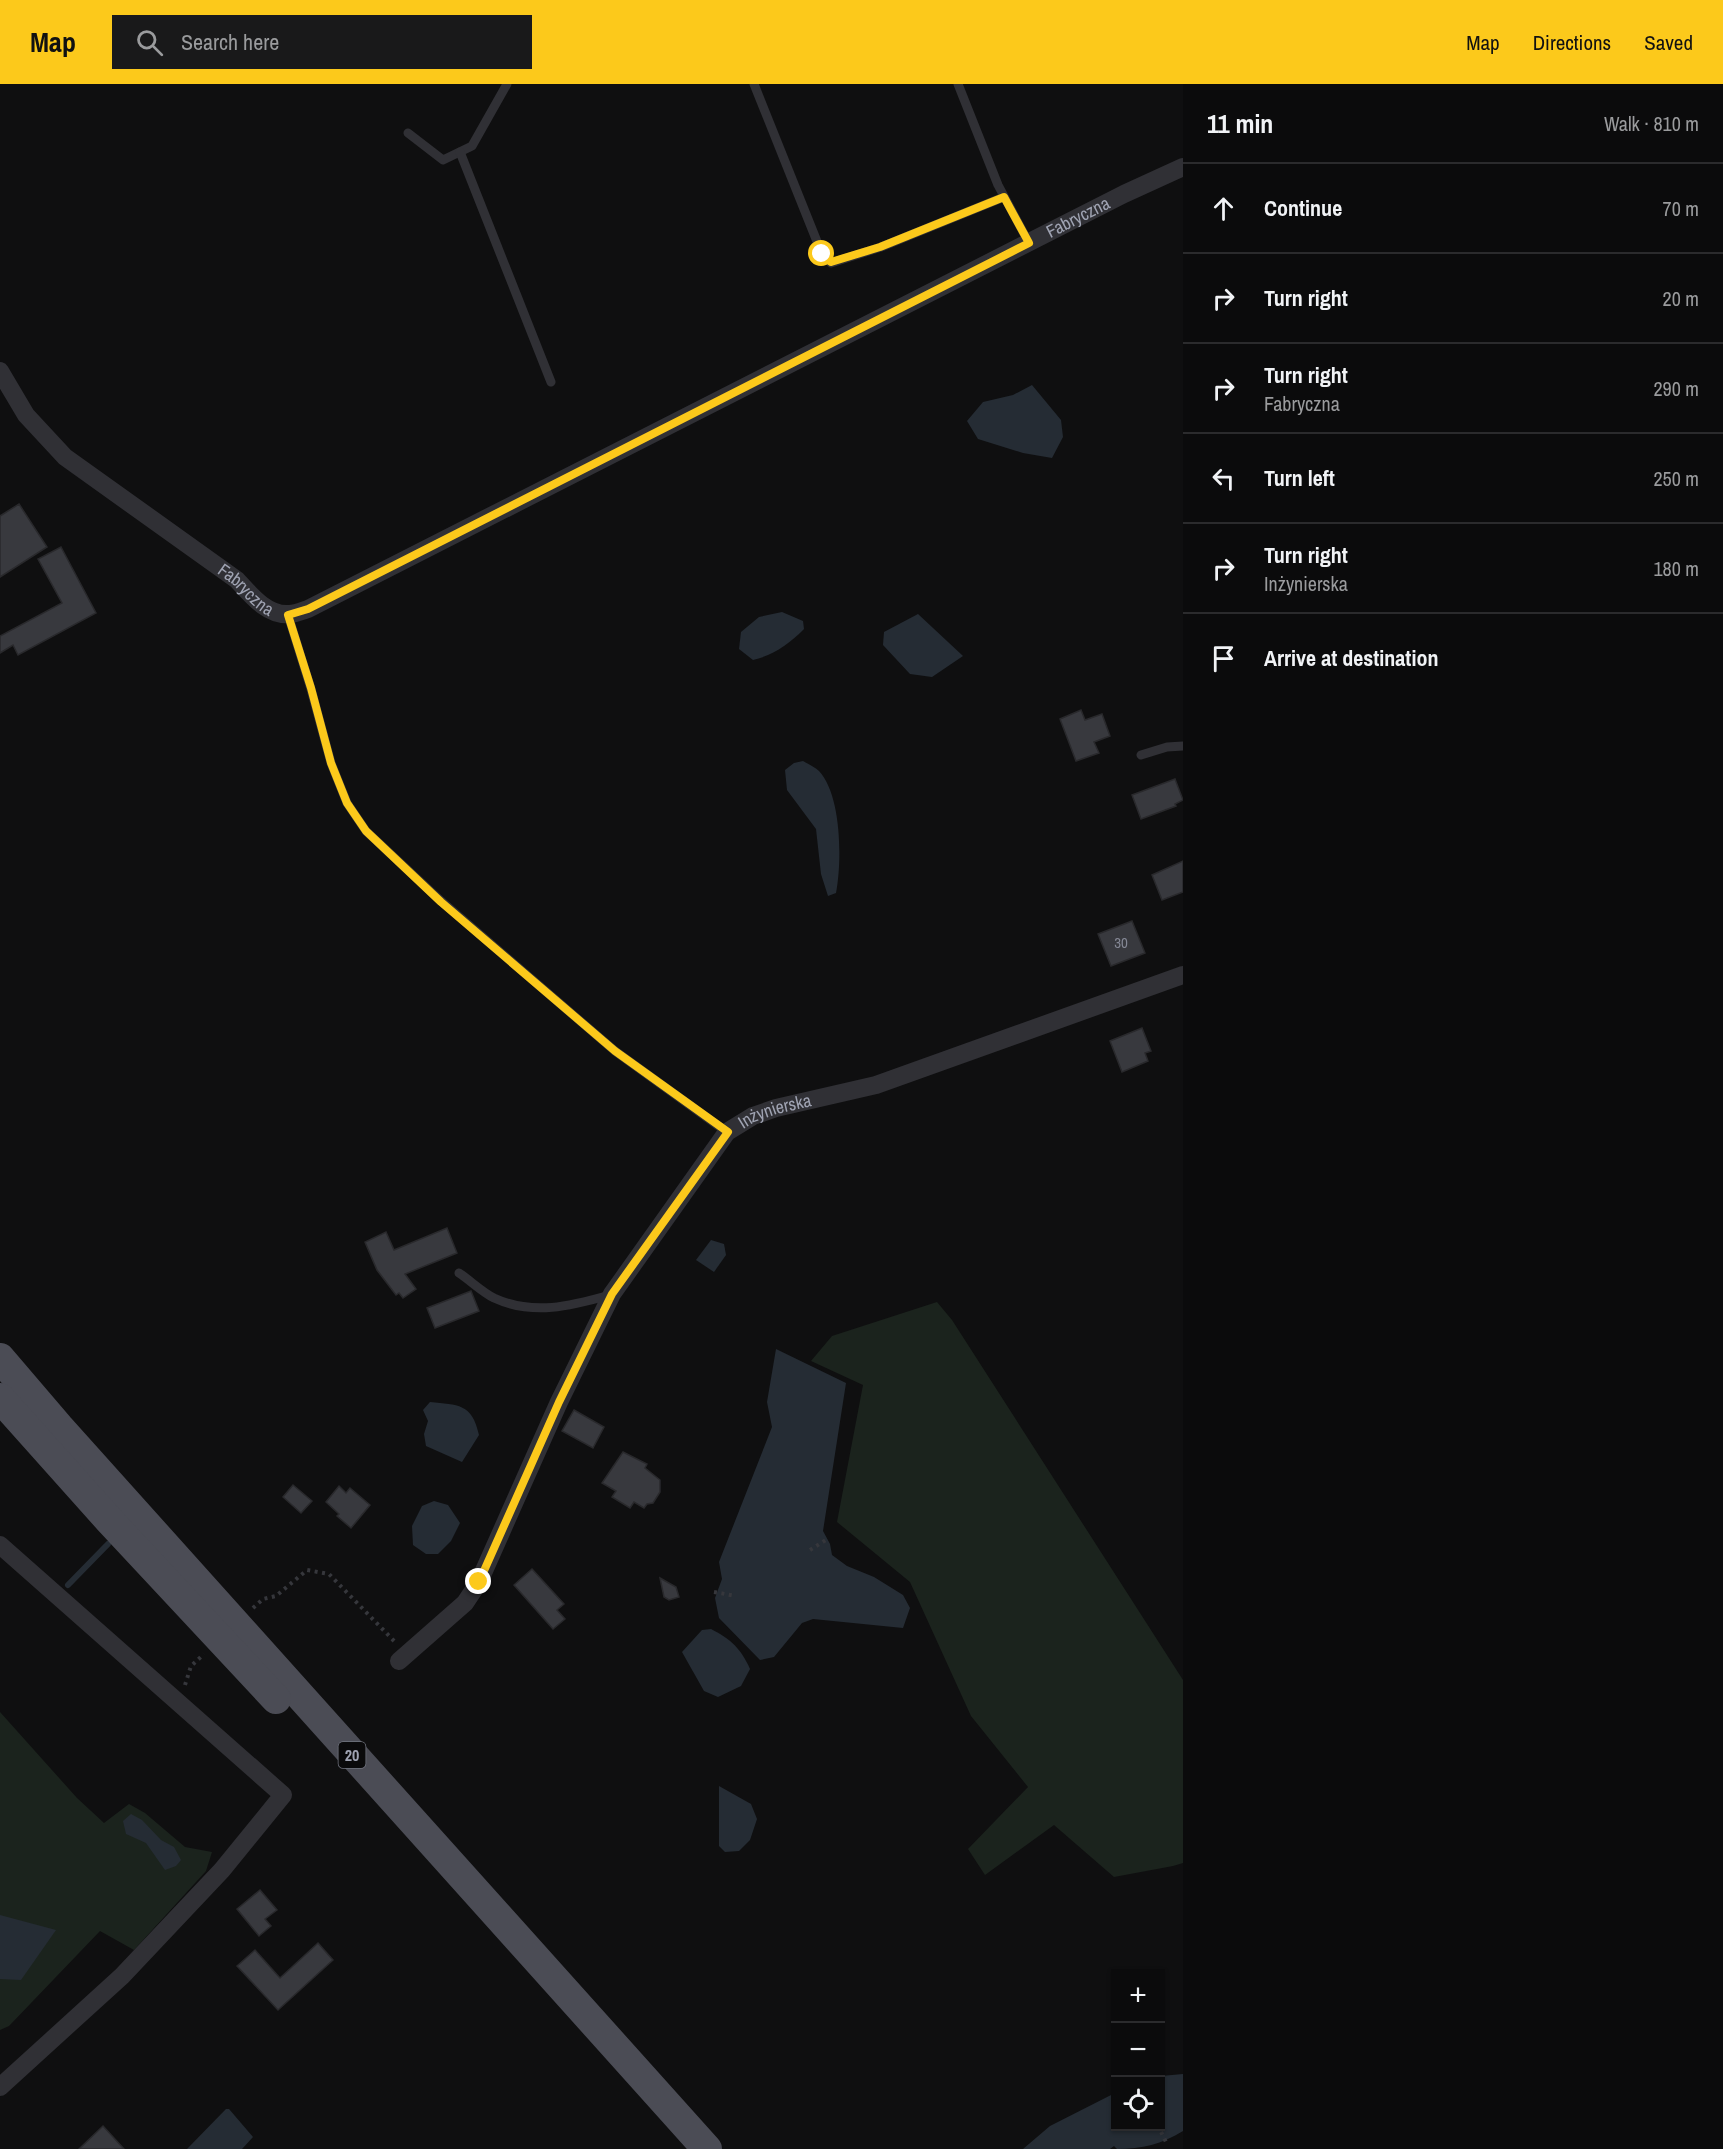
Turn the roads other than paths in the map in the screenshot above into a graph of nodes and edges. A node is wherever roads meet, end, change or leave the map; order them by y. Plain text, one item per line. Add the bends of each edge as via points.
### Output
1 (507, 84) edge
2 (754, 84) edge
3 (958, 84) edge
4 (408, 133) dead end
5 (460, 152) junction
6 (1183, 167) edge
7 (1004, 197) junction
8 (1029, 243) junction
9 (0, 371) edge
10 (551, 382) dead end
11 (288, 615) junction
12 (1183, 746) edge
13 (1141, 755) dead end
14 (1183, 975) edge
15 (728, 1132) junction
16 (459, 1273) dead end
17 (612, 1294) junction
18 (0, 1358) edge
19 (0, 1398) edge
20 (0, 1545) edge
21 (404, 1657) road end
22 (0, 2087) edge
23 (682, 2149) edge
24 (707, 2149) edge

1 - 5 lane via 472,146
2 - 7 lane via 822,254 831,262 880,247
3 - 7 lane
4 - 5 lane via 443,160
5 - 10 lane
6 - 8 street, Fabryczna
7 - 8 lane
8 - 11 street, Fabryczna via 308,609
9 - 11 street, Fabryczna via 26,415 65,457 237,580 261,605
11 - 15 lane via 331,763 347,803 366,831 441,902 615,1051
12 - 13 lane
14 - 15 street, Inżynierska via 876,1085 776,1108 753,1116
15 - 17 street, Inżynierska
16 - 17 lane via 493,1297 529,1309 553,1308
17 - 21 street, Inżynierska via 479,1582 465,1603
18 - 24 main road, 20
19 - 23 main road, 20
20 - 22 street via 283,1795 222,1870 122,1976

